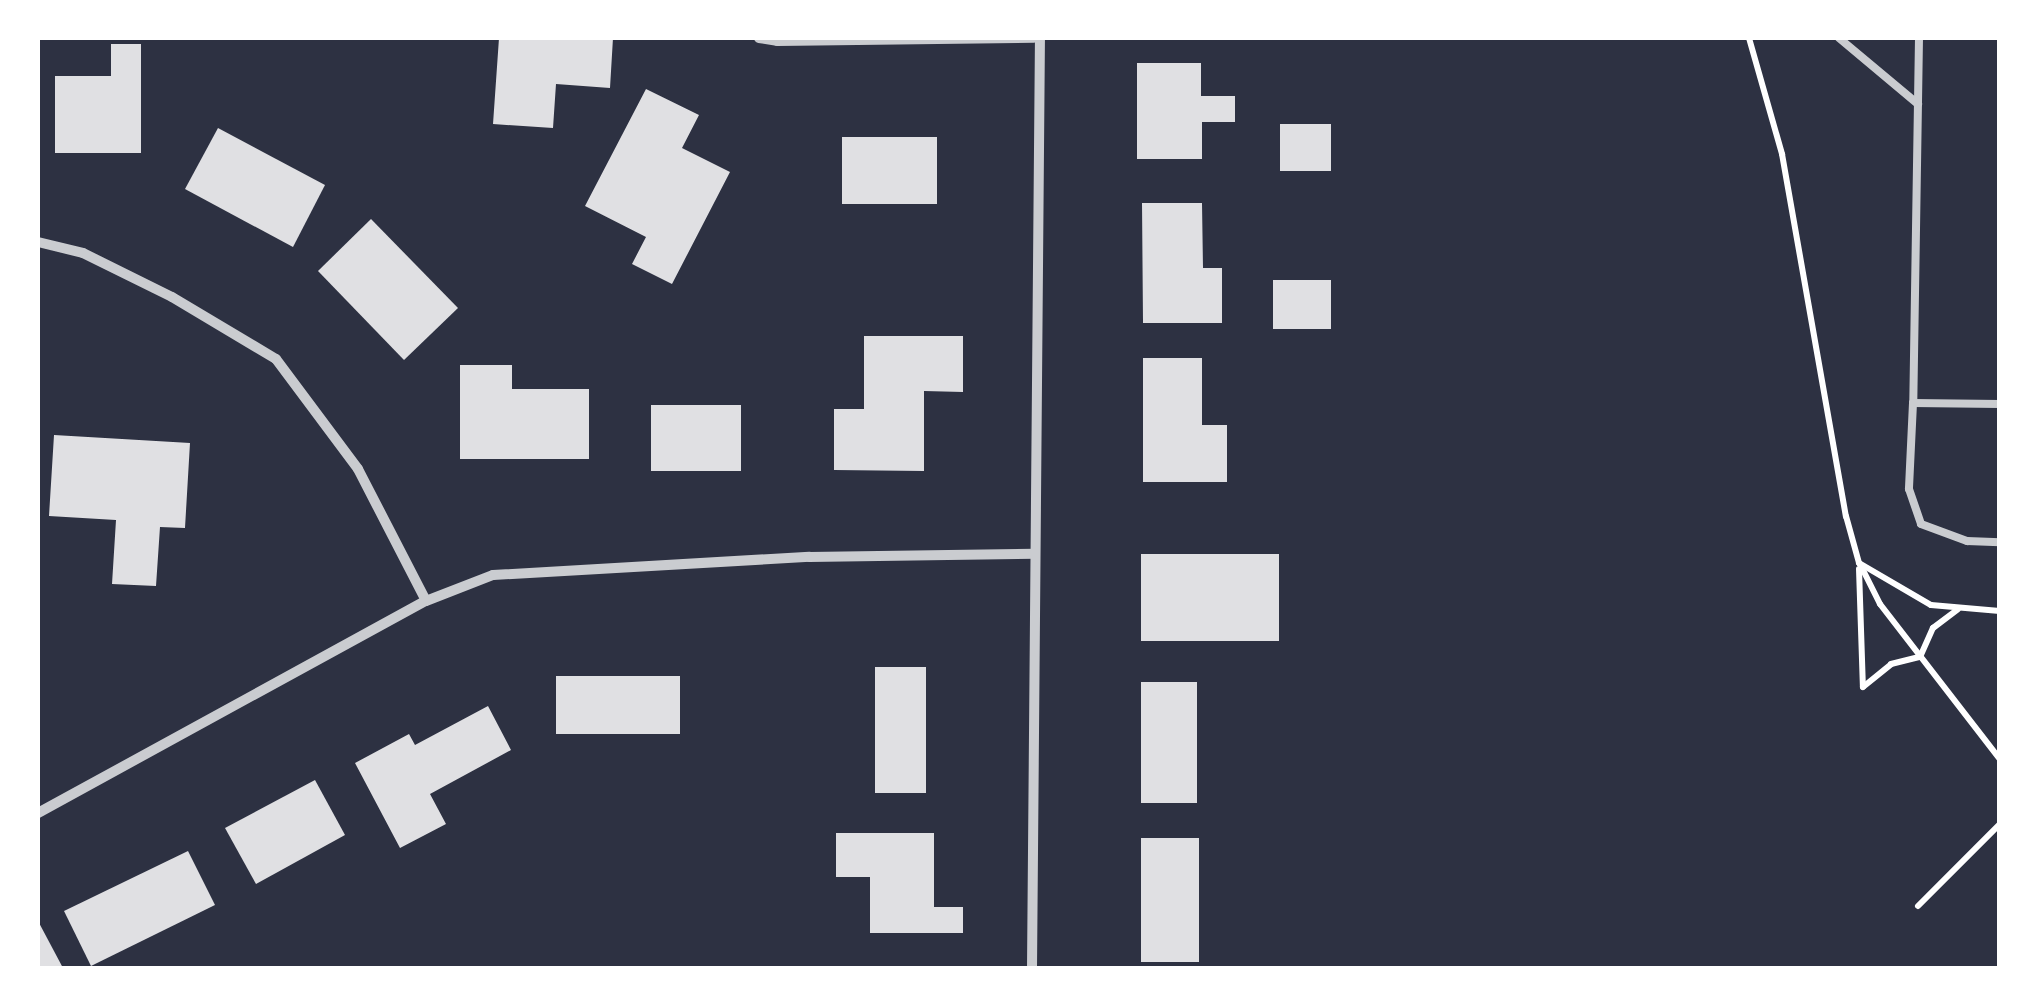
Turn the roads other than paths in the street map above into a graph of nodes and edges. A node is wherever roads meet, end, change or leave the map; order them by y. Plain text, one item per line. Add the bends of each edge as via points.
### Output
1 (759, 38) edge
2 (1037, 38) edge
3 (1839, 38) edge
4 (1918, 38) edge
5 (1918, 104) junction
6 (38, 242) edge
7 (1914, 403) junction
8 (2000, 404) edge
9 (2000, 542) edge
10 (1035, 554) junction
11 (426, 602) junction
12 (38, 813) edge
13 (1032, 968) edge

1 - 2 street
2 - 10 street
3 - 5 lane
4 - 5 lane
5 - 7 lane
6 - 11 street via 84,253 276,359 358,468
7 - 8 lane
7 - 9 lane via 1909,490 1922,524 1967,542
10 - 11 street via 809,557 493,575
10 - 13 street
11 - 12 street

